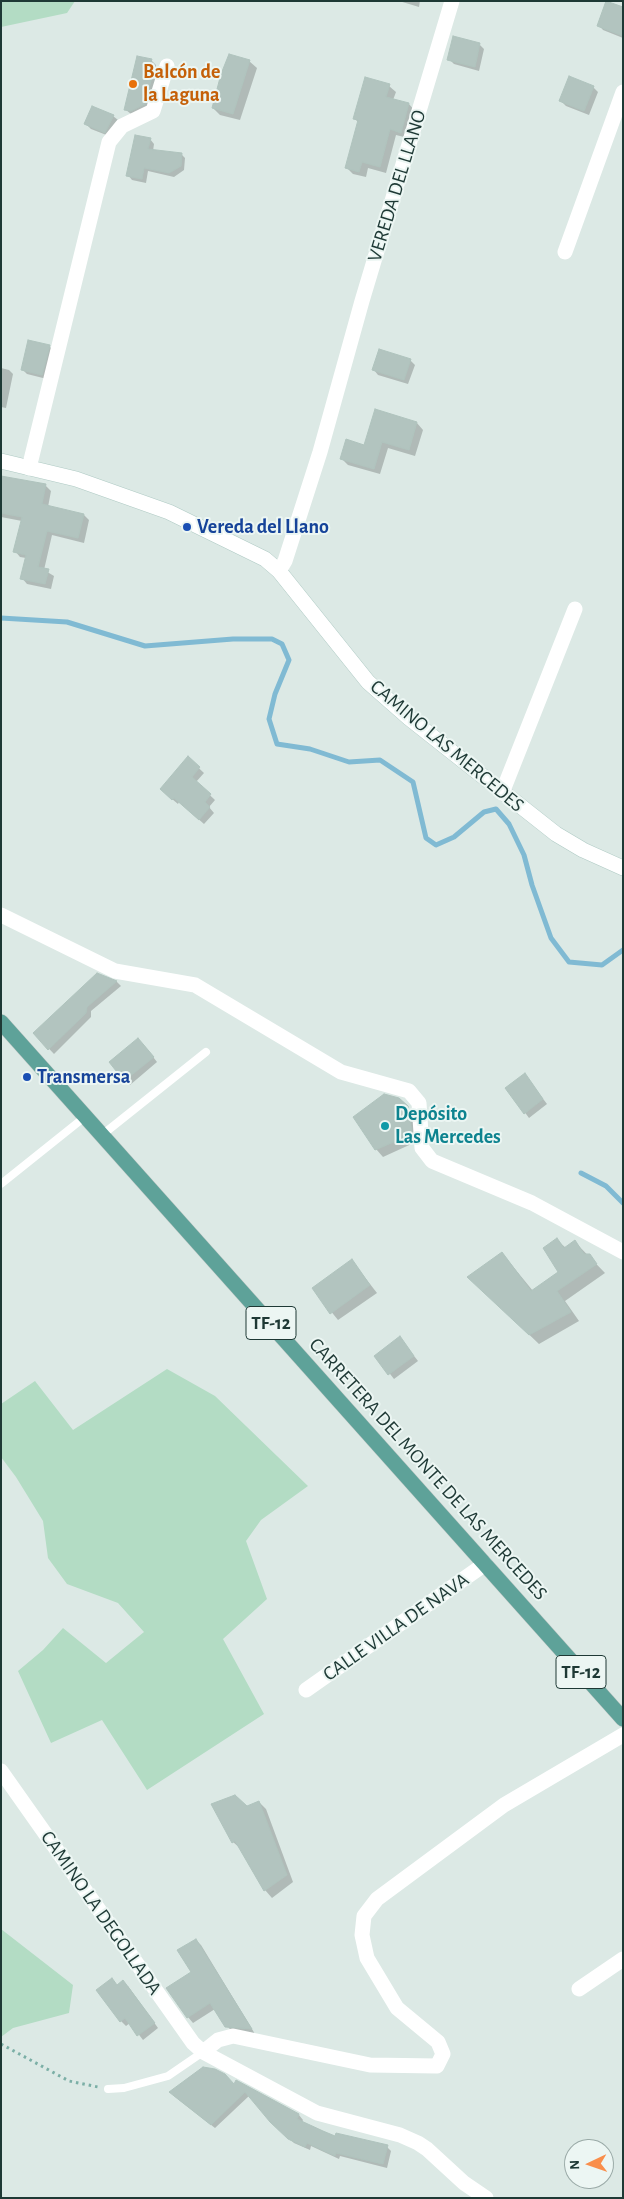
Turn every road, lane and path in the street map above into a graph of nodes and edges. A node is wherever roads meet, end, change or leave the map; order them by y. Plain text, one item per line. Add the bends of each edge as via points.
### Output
1 (452, 1) edge
2 (167, 66) dead end
3 (623, 92) edge
4 (565, 252) dead end
5 (1, 461) edge
6 (30, 468) junction
7 (279, 571) junction
8 (575, 609) dead end
9 (502, 793) junction
10 (623, 868) edge
11 (1, 915) edge
12 (1, 1022) edge
13 (206, 1052) dead end
14 (86, 1116) junction
15 (102, 1135) junction
16 (1, 1184) edge
17 (623, 1252) edge
18 (485, 1564) junction
19 (306, 1690) dead end
20 (623, 1719) edge
21 (623, 1735) edge
22 (1, 1772) edge
23 (623, 1959) edge
24 (579, 1988) dead end
25 (1, 2044) edge
26 (203, 2052) junction
27 (108, 2089) joint
28 (486, 2198) edge

1 - 7 street, VEREDA DEL LLANO via 320,452
2 - 6 street via 153,111 122,126 109,142
3 - 4 street
5 - 6 street, CAMINO LAS MERCEDES
6 - 7 street, CAMINO LAS MERCEDES via 76,479 169,512 264,559
7 - 9 street, CAMINO LAS MERCEDES via 368,682
8 - 9 street
9 - 10 street, CAMINO LAS MERCEDES via 556,834
11 - 17 street via 115,971 195,985 341,1072 409,1091 419,1103 422,1148 432,1161 532,1203
12 - 14 main road, CARRETERA DEL MONTE DE LAS MERCEDES / TF-12
13 - 15 lane
14 - 15 main road, CARRETERA DEL MONTE DE LAS MERCEDES / TF-12
14 - 16 lane
15 - 18 main road, CARRETERA DEL MONTE DE LAS MERCEDES / TF-12
18 - 19 street, CALLE VILLA DE NAVA
18 - 20 main road, CARRETERA DEL MONTE DE LAS MERCEDES / TF-12
21 - 26 street via 504,1805 377,1899 364,1916 362,1935 367,1958 398,2008 438,2042 443,2054 437,2066 370,2065 233,2036 218,2040
22 - 26 street, CAMINO LA DEGOLLADA via 193,2043
23 - 24 street
25 - 27 path via 69,2081
26 - 27 lane via 168,2076
26 - 28 street, CAMINO LA DEGOLLADA via 317,2113 400,2135 418,2143

